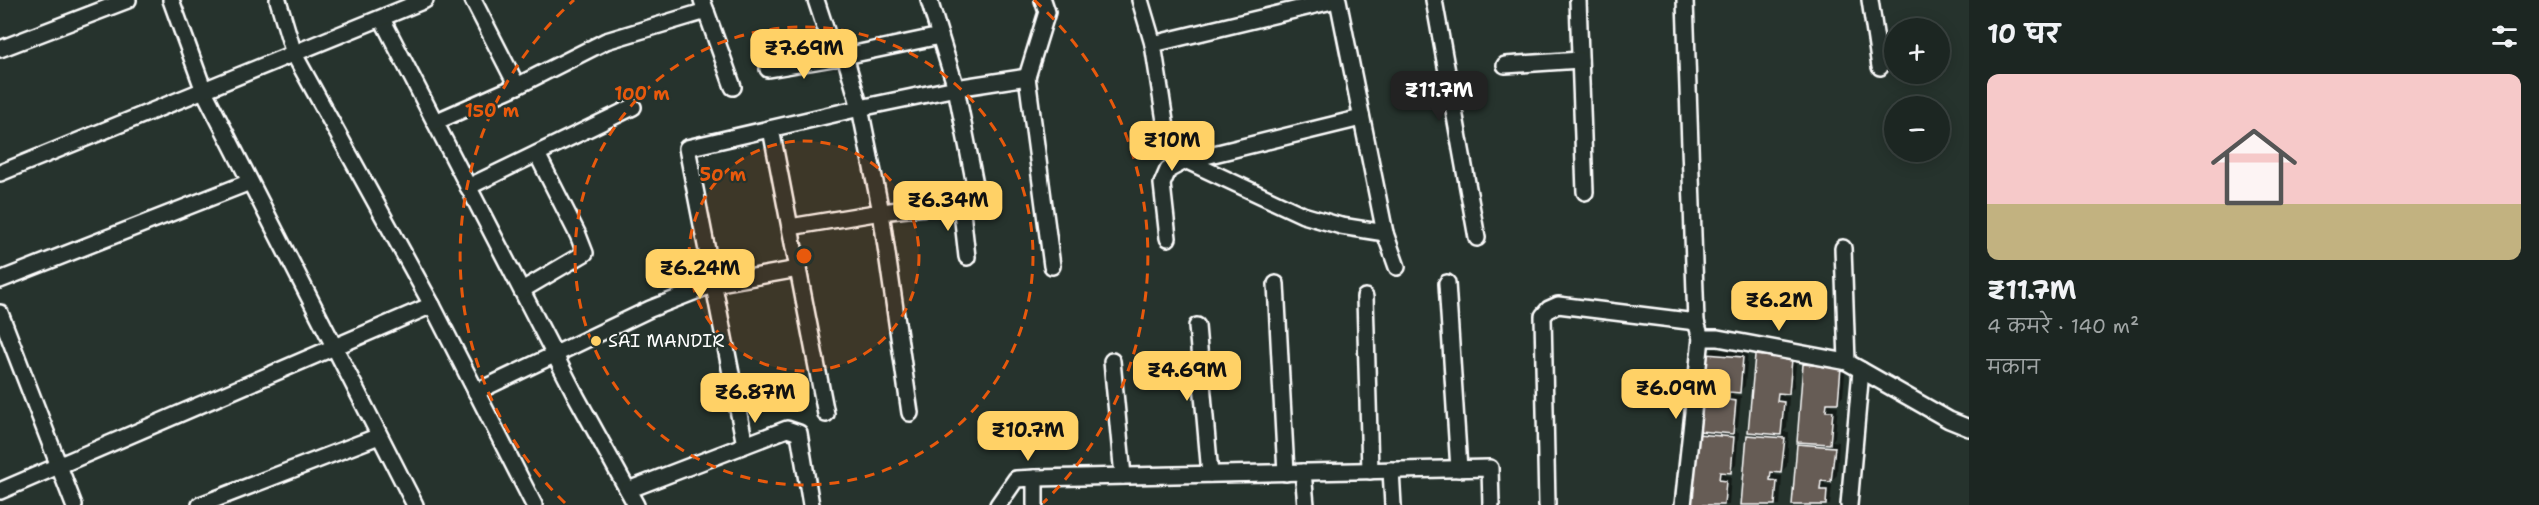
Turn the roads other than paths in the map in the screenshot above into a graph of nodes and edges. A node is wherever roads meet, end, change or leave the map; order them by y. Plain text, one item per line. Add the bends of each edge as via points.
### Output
1 (128, 0) edge
2 (171, 0) edge
3 (278, 0) edge
4 (425, 0) edge
5 (473, 0) edge
6 (816, 0) edge
7 (929, 0) edge
8 (1043, 0) edge
9 (1140, 0) edge
10 (1337, 0) edge
11 (1434, 0) edge
12 (1578, 0) edge
13 (1685, 0) edge
14 (1870, 0) edge
15 (704, 6) edge
16 (382, 19) junction
17 (940, 36) junction
18 (1153, 45) junction
19 (0, 50) edge
20 (294, 54) junction
21 (840, 57) junction
22 (1580, 60) junction
23 (1505, 65) dead end
24 (1880, 67) dead end
25 (768, 69) dead end
26 (1027, 77) junction
27 (517, 86) junction
28 (733, 87) dead end
29 (956, 88) junction
30 (204, 91) junction
31 (633, 107) dead end
32 (860, 108) junction
33 (1361, 118) junction
34 (435, 122) junction
35 (771, 129) junction
36 (537, 154) junction
37 (1185, 160) junction
38 (0, 173) edge
39 (250, 182) junction
40 (468, 187) junction
41 (1585, 192) dead end
42 (962, 203) junction
43 (880, 212) junction
44 (790, 227) junction
45 (1385, 233) junction
46 (1168, 238) dead end
47 (1477, 238) dead end
48 (1843, 248) dead end
49 (967, 256) dead end
50 (1052, 266) dead end
51 (1396, 267) dead end
52 (798, 269) junction
53 (0, 280) edge
54 (1447, 283) dead end
55 (714, 284) junction
56 (1276, 284) dead end
57 (522, 290) junction
58 (1365, 297) dead end
59 (432, 305) junction
60 (0, 313) edge
61 (1696, 322) junction
62 (1197, 326) dead end
63 (1701, 338) junction
64 (334, 347) junction
65 (556, 354) junction
66 (1112, 361) dead end
67 (1847, 362) junction
68 (1862, 370) junction
69 (476, 392) junction
70 (910, 413) dead end
71 (826, 414) dead end
72 (1969, 428) edge
73 (379, 435) junction
74 (745, 445) junction
75 (58, 465) junction
76 (1459, 469) junction
77 (1391, 470) junction
78 (1370, 471) junction
79 (1303, 472) junction
80 (1286, 473) junction
81 (1210, 474) junction
82 (1123, 476) junction
83 (1035, 478) junction
84 (628, 490) junction
85 (0, 491) edge
86 (74, 505) edge
87 (200, 505) edge
88 (415, 505) edge
89 (534, 505) edge
90 (636, 505) edge
91 (812, 505) edge
92 (998, 505) edge
93 (1035, 505) edge
94 (1306, 505) edge
95 (1394, 505) edge
96 (1491, 505) edge
97 (1547, 505) edge
98 (1683, 505) edge
99 (1849, 505) edge

1 - 19 street
2 - 30 street
3 - 20 street
4 - 16 street
5 - 27 street
6 - 21 street
7 - 17 street
8 - 26 street via 1047,12
9 - 18 street
10 - 18 street
10 - 33 street
11 - 47 street
12 - 22 street
13 - 61 street
14 - 24 street
15 - 27 street via 606,41
15 - 28 street
16 - 20 street
16 - 34 street
17 - 21 street
17 - 29 street
18 - 37 street via 1170,153
20 - 30 street
20 - 59 street
21 - 25 street
21 - 32 street
22 - 23 street
22 - 41 street
26 - 29 street
26 - 50 street
27 - 34 street
29 - 32 street
29 - 42 street via 977,195
30 - 38 street
30 - 39 street
31 - 36 street
32 - 35 street
32 - 43 street
33 - 37 street
33 - 45 street
34 - 40 street
35 - 44 street
35 - 55 street via 687,148
36 - 40 street
36 - 57 street via 585,253
37 - 45 street via 1303,215
37 - 46 street via 1168,170 1162,184
39 - 53 street
39 - 64 street
40 - 57 street
42 - 43 street
42 - 49 street
43 - 44 street
43 - 70 street
44 - 52 street
45 - 51 street
48 - 67 street
52 - 55 street
52 - 71 street
54 - 76 street
55 - 65 street via 650,309
55 - 74 street
56 - 80 street
57 - 65 street
58 - 78 street
59 - 64 street
59 - 69 street
60 - 75 street
61 - 63 street
61 - 97 street via 1558,305 1543,316
62 - 81 street
63 - 67 street
63 - 98 street
64 - 73 street
64 - 75 street
65 - 69 street
65 - 84 street
66 - 82 street
67 - 68 street
68 - 72 street
68 - 99 street
69 - 89 street
73 - 87 street
73 - 88 street
74 - 84 street
74 - 91 street via 787,429 799,434
75 - 85 street
75 - 86 street
76 - 77 street
76 - 96 street via 1490,468
77 - 78 street
77 - 95 street
78 - 79 street
79 - 80 street
79 - 94 street
80 - 81 street
81 - 82 street
82 - 83 street
83 - 92 street via 1016,479
83 - 93 street
84 - 90 street

